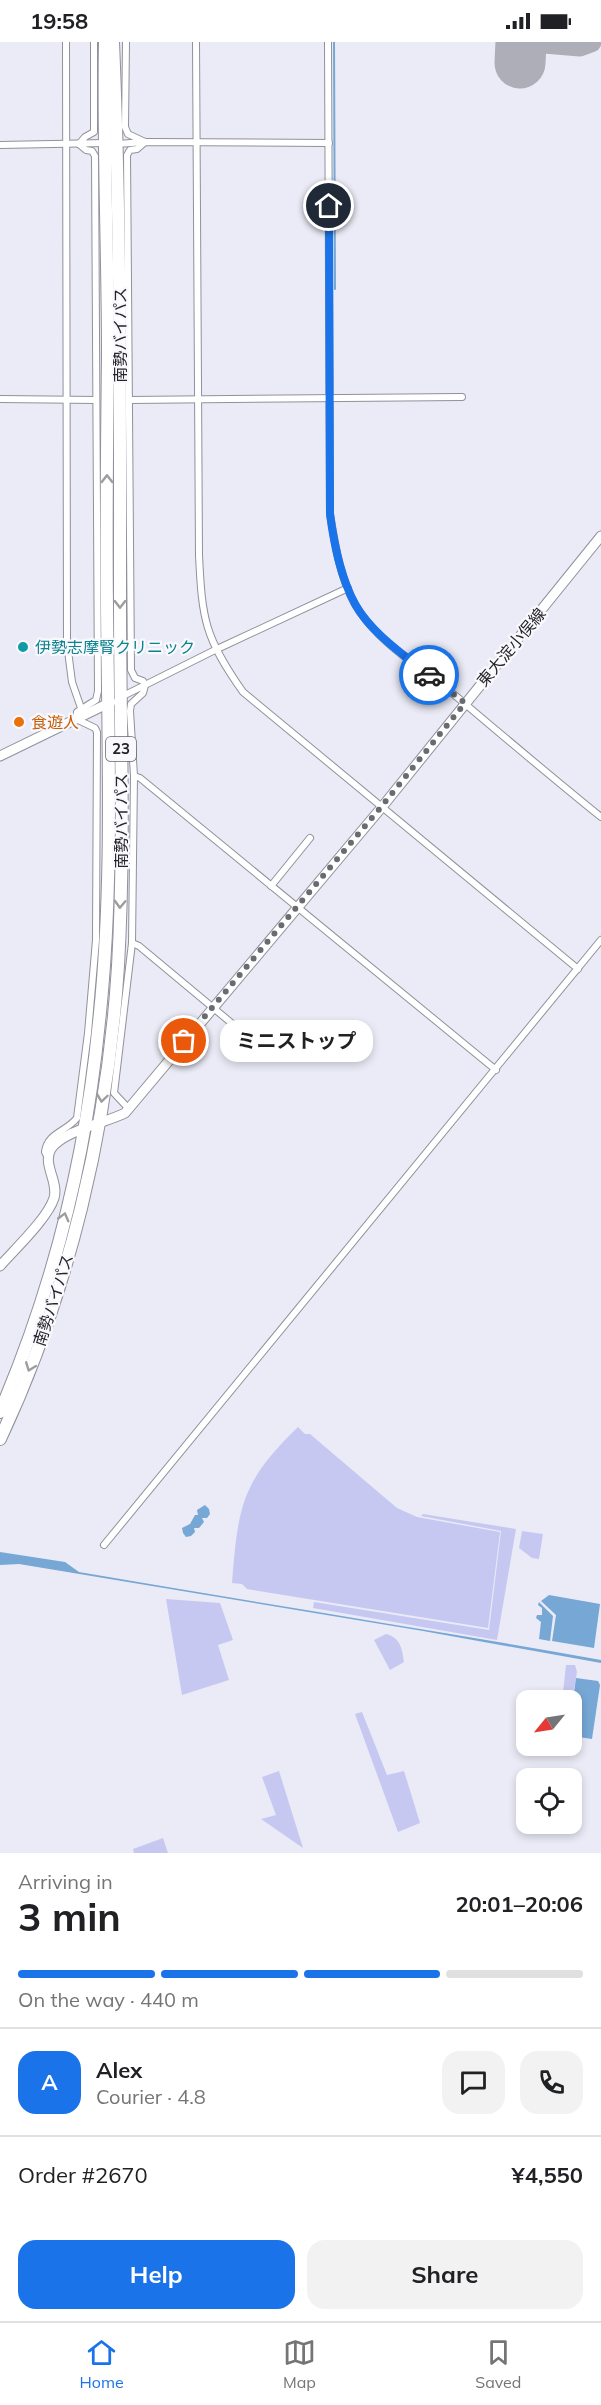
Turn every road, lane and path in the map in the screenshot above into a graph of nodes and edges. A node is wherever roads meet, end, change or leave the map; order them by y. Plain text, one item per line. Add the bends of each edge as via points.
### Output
1 (66, 42) edge
2 (94, 42) edge
3 (105, 42) edge
4 (113, 42) edge
5 (126, 42) edge
6 (196, 42) edge
7 (328, 42) edge
8 (146, 142) junction
9 (104, 143) junction
10 (196, 143) junction
11 (329, 143) junction
12 (67, 144) junction
13 (79, 144) junction
14 (118, 144) junction
15 (0, 145) edge
16 (462, 397) dead end
17 (330, 398) junction
18 (0, 399) edge
19 (198, 399) junction
20 (66, 400) junction
21 (96, 400) junction
22 (129, 400) junction
23 (601, 536) edge
24 (348, 588) junction
25 (215, 650) junction
26 (145, 685) junction
27 (121, 697) junction
28 (465, 703) junction
29 (108, 704) junction
30 (81, 708) junction
31 (76, 719) junction
32 (0, 756) edge
33 (134, 776) junction
34 (381, 807) junction
35 (601, 817) edge
36 (310, 838) dead end
37 (271, 886) junction
38 (296, 908) junction
39 (601, 940) edge
40 (132, 943) junction
41 (578, 969) junction
42 (212, 1008) junction
43 (265, 1051) dead end
44 (495, 1070) junction
45 (129, 1109) junction
46 (99, 1122) junction
47 (84, 1129) junction
48 (48, 1159) junction
49 (0, 1266) edge
50 (0, 1412) edge
51 (0, 1439) edge
52 (104, 1545) dead end

1 - 12 street
2 - 13 street via 94,132
3 - 9 highway, 南勢バイパス / 23
4 - 14 highway, 南勢バイパス / 23
5 - 8 street via 125,127 128,134
6 - 10 street
7 - 11 street
8 - 10 street
8 - 14 street
8 - 22 street via 127,155
9 - 13 street
9 - 14 street
29 -> 9 highway, 南勢バイパス / 23
10 - 11 street
10 - 19 street
11 - 17 street
12 - 13 street
12 - 15 street
12 - 20 street
13 - 21 street via 95,156
14 -> 27 highway, 南勢バイパス / 23
16 - 17 street
17 - 19 street
17 - 24 street via 330,514
18 - 20 street
19 - 22 street
19 - 25 street via 201,601
20 - 21 street
20 - 30 street via 67,643 72,682
21 - 30 street via 98,692 96,699
22 - 26 street via 131,670
23 - 28 main road, 東大淀小俣線
24 - 25 street
24 - 28 street via 356,606 377,631
25 - 26 street
25 - 34 street via 243,692
26 - 27 street
26 - 33 street via 130,711
27 - 29 main road
27 -> 46 highway, 南勢バイパス / 23 via 118,966
28 - 34 main road, 東大淀小俣線
28 - 35 street
29 - 31 main road
29 - 47 highway, 南勢バイパス / 23 via 107,884 100,1021
30 - 31 street
31 - 32 main road
31 - 48 street via 97,732 96,940 77,1118 48,1141
33 - 37 street
33 - 40 street
34 - 38 main road, 東大淀小俣線
34 - 41 street
36 - 37 street
37 - 38 street
38 - 42 main road, 東大淀小俣線
38 - 44 street
39 - 41 street
40 - 42 street
40 - 45 street via 114,1093
41 - 44 street
42 - 43 street
42 - 45 main road, 東大淀小俣線
44 - 52 street
45 - 46 main road, 東大淀小俣線
46 - 47 main road, 東大淀小俣線
46 -> 51 highway, 南勢バイパス / 23 via 59,1285
47 - 48 main road, 東大淀小俣線 via 56,1144
50 -> 47 highway, 南勢バイパス / 23 via 44,1293
48 - 49 main road via 54,1198 47,1212

